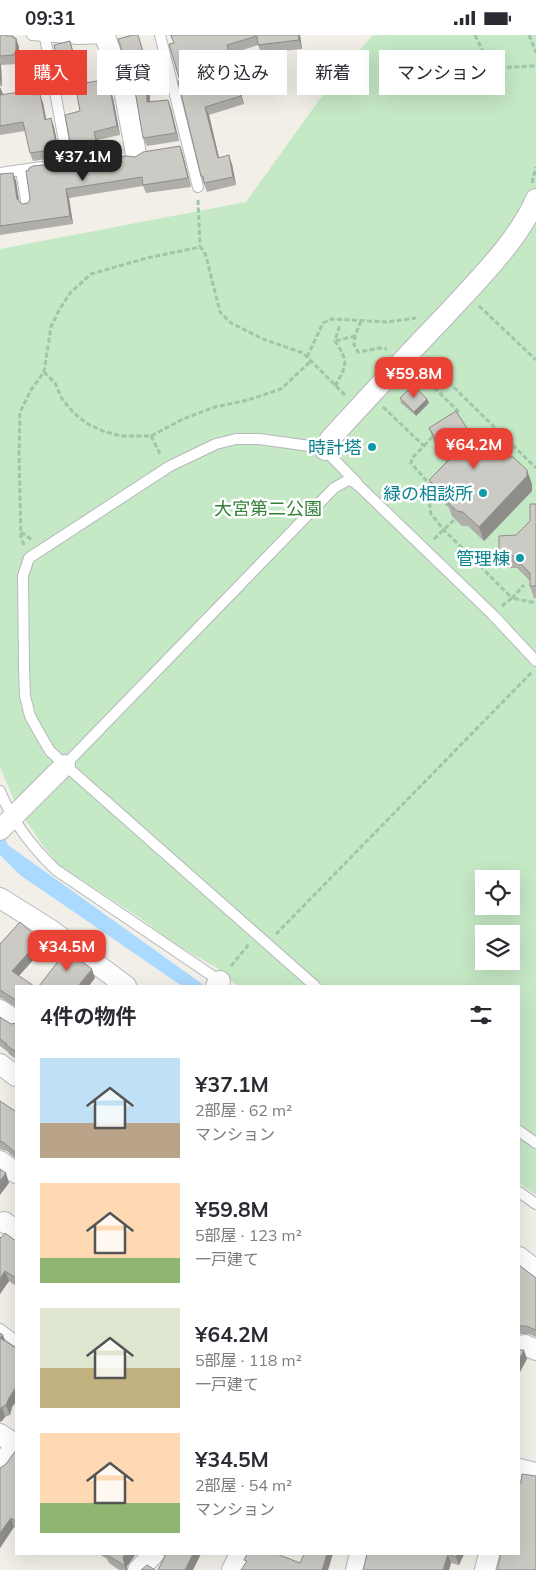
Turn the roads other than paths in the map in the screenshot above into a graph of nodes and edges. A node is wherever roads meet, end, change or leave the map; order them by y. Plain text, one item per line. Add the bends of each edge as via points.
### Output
1 (32, 35) edge
2 (160, 35) edge
3 (45, 37) junction
4 (110, 37) edge
5 (136, 155) edge
6 (68, 163) junction
7 (80, 163) edge
8 (21, 170) junction
9 (0, 173) edge
10 (198, 187) road end
11 (536, 199) edge
12 (27, 205) edge
13 (324, 450) junction
14 (360, 486) junction
15 (536, 661) edge
16 (65, 765) junction
17 (0, 791) edge
18 (6, 824) edge
19 (0, 898) edge
20 (220, 984) edge
21 (125, 985) edge
22 (314, 985) edge
23 (0, 1010) edge
24 (15, 1020) edge
25 (0, 1064) edge
26 (15, 1075) edge
27 (520, 1132) edge
28 (536, 1143) edge
29 (0, 1161) edge
30 (15, 1172) edge
31 (520, 1193) edge
32 (536, 1203) edge
33 (520, 1258) edge
34 (536, 1270) edge
35 (0, 1329) edge
36 (15, 1340) edge
37 (520, 1346) edge
38 (536, 1350) edge
39 (0, 1434) edge
40 (15, 1444) edge
41 (15, 1446) edge
42 (0, 1466) edge
43 (520, 1469) edge
44 (536, 1473) edge
45 (153, 1555) edge
46 (240, 1555) edge
47 (360, 1555) edge
48 (489, 1555) edge
49 (138, 1570) edge
50 (232, 1570) edge
51 (356, 1570) edge
52 (485, 1570) edge

1 - 3 lane
2 - 10 lane via 183,147
3 - 4 lane
3 - 6 lane
4 - 5 street
6 - 7 lane
6 - 8 lane
8 - 9 lane
8 - 12 lane
11 - 13 street via 512,240 445,315 409,362 358,408
13 - 14 lane
13 - 16 lane via 259,439 236,439 216,444 167,469 32,555 23,576 26,696 30,716 40,734 50,751
14 - 15 lane
14 - 16 lane via 348,480 334,488
16 - 18 street
16 - 22 lane
17 - 18 lane
18 - 20 lane via 56,870
19 - 21 street via 51,930
23 - 24 street
25 - 26 street
27 - 28 lane
29 - 30 street
31 - 32 lane
33 - 34 street
35 - 36 lane
37 - 38 street
39 - 40 street
41 - 42 street
43 - 44 street
45 - 49 street
46 - 50 street
47 - 51 street
48 - 52 street

